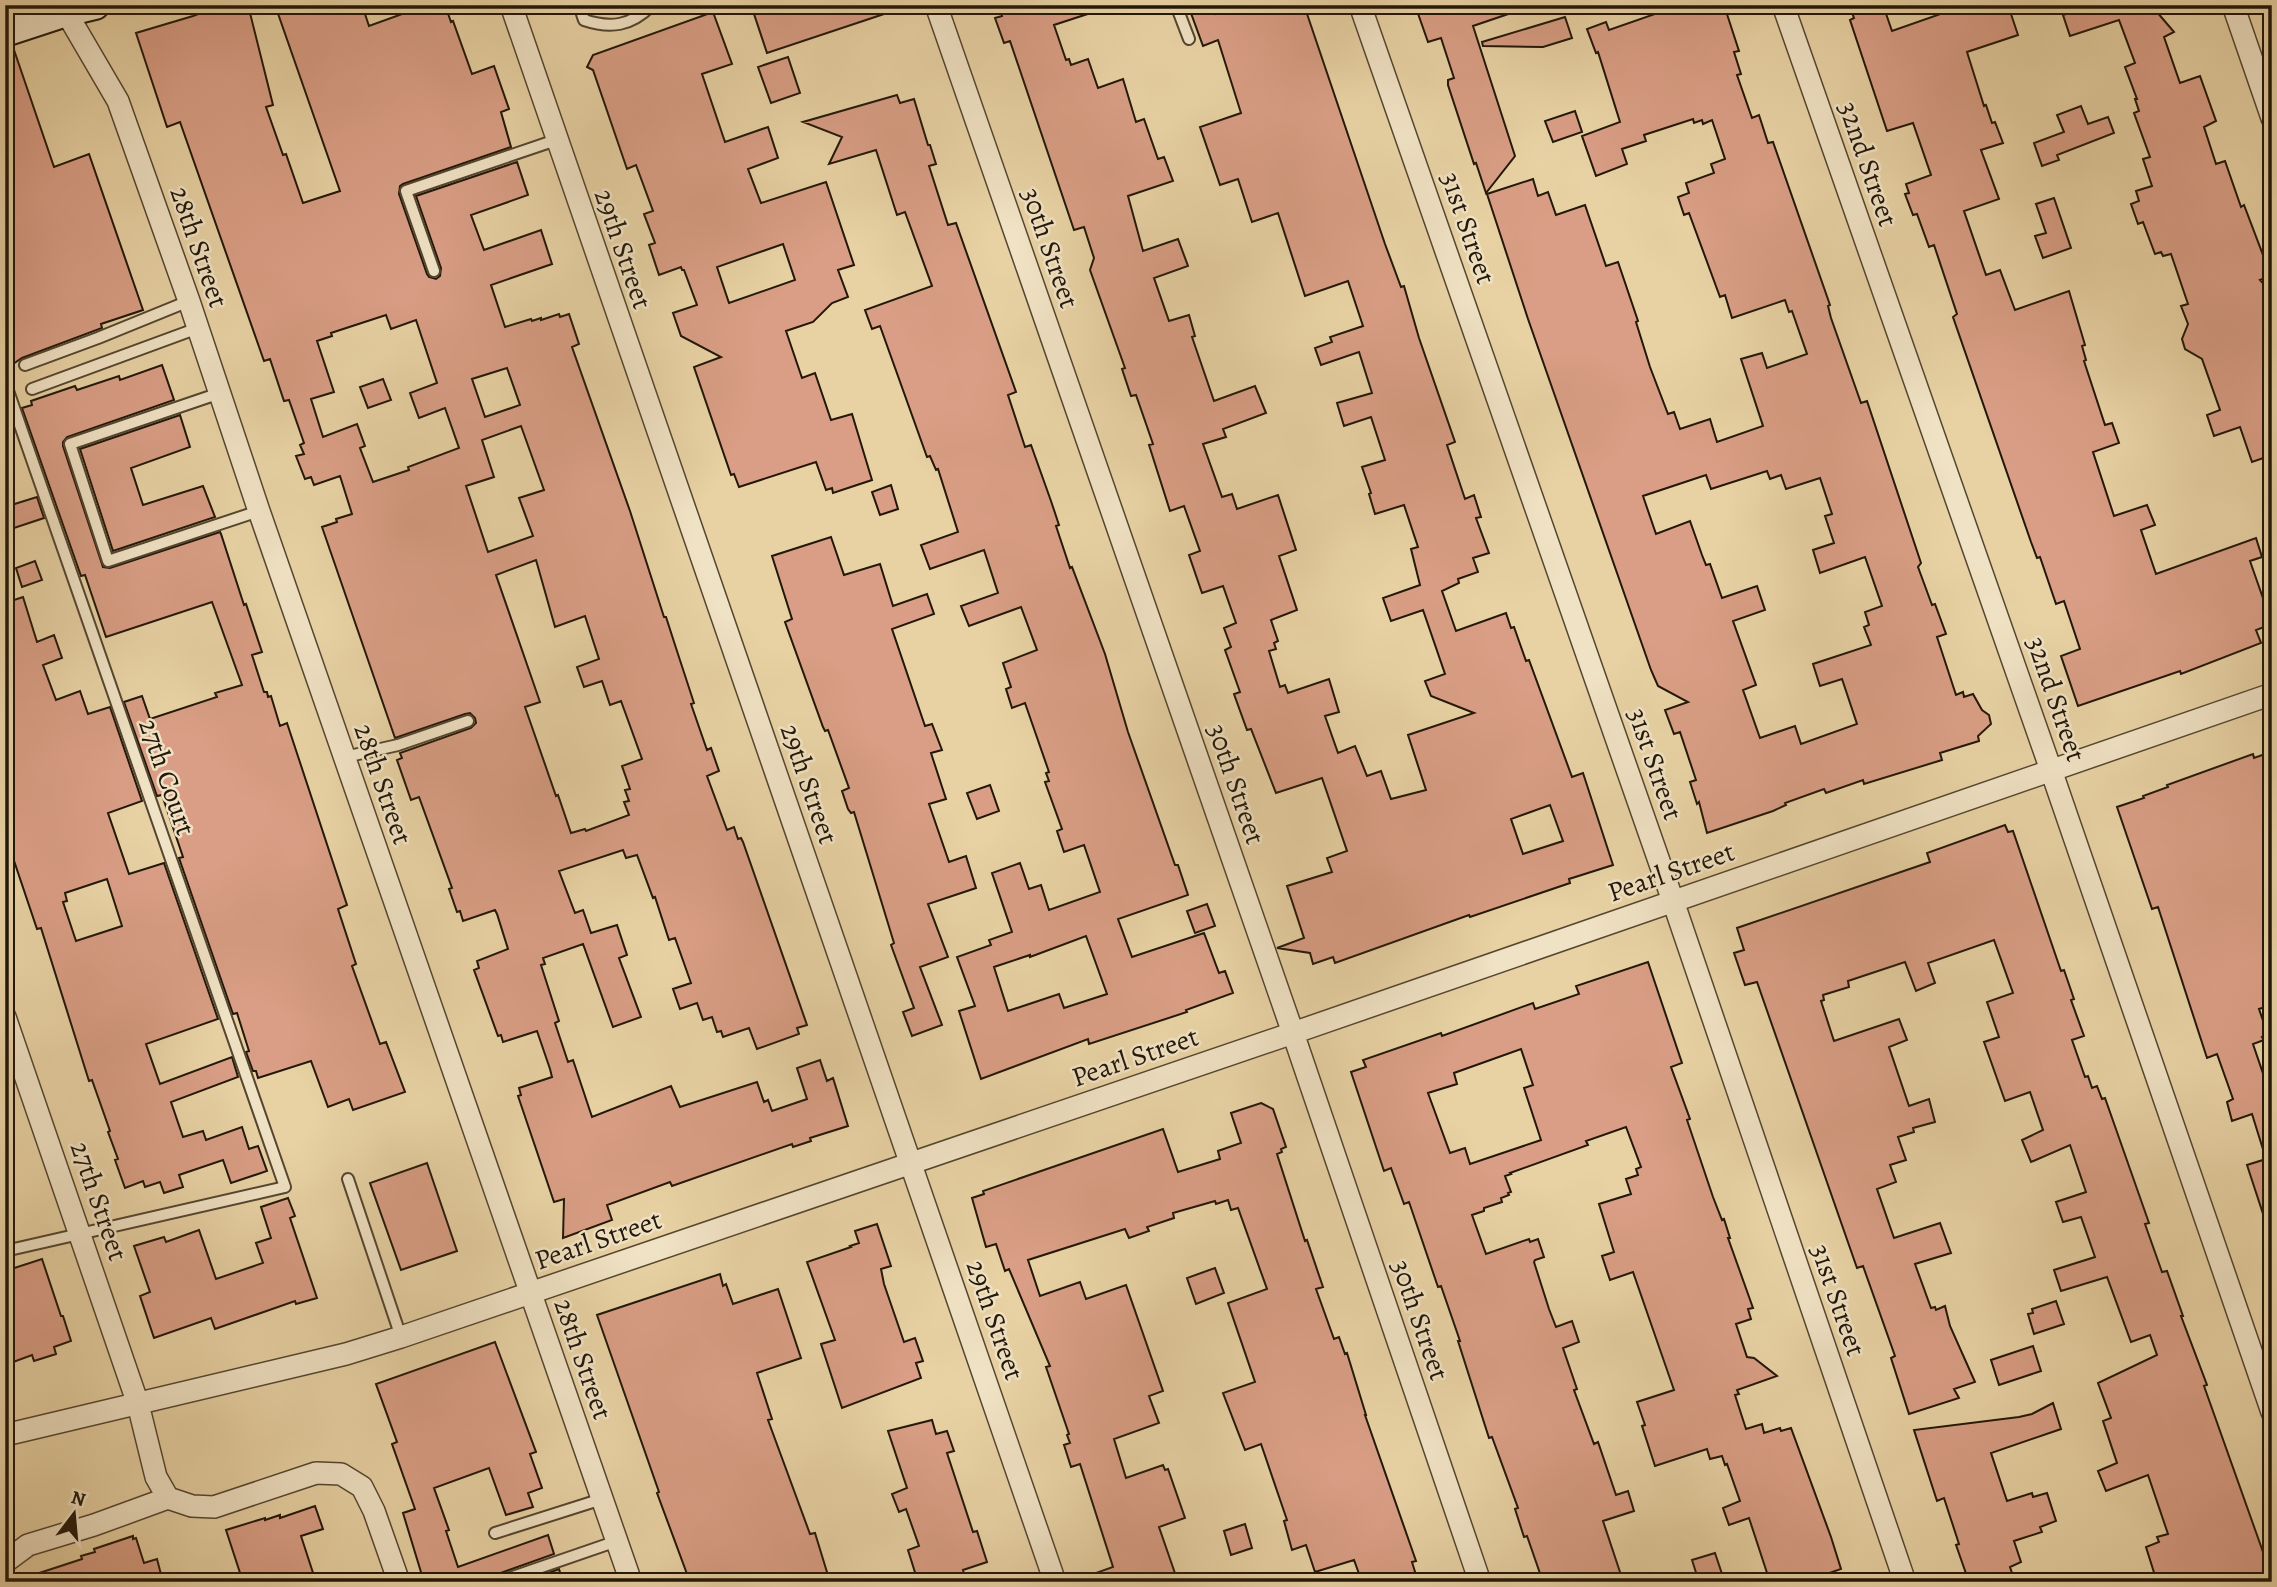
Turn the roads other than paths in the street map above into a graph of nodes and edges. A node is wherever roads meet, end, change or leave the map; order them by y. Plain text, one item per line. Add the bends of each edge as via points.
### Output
1 (95, 5) edge
2 (511, 5) edge
3 (579, 5) edge
4 (652, 5) edge
5 (936, 5) edge
6 (1176, 5) edge
7 (1360, 5) edge
8 (1783, 5) edge
9 (2233, 5) edge
10 (66, 12) junction
11 (5, 32) edge
12 (1189, 39) dead end
13 (2272, 118) edge
14 (555, 140) junction
15 (434, 271) dead end
16 (189, 301) junction
17 (198, 328) junction
18 (26, 365) dead end
19 (5, 382) edge
20 (32, 389) dead end
21 (220, 393) junction
22 (259, 510) junction
23 (2272, 694) edge
24 (468, 721) dead end
25 (345, 757) junction
26 (2051, 770) junction
27 (1673, 901) junction
28 (5, 1017) edge
29 (1293, 1033) junction
30 (911, 1163) junction
31 (348, 1179) dead end
32 (80, 1233) junction
33 (5, 1251) edge
34 (530, 1292) junction
35 (401, 1337) junction
36 (138, 1404) junction
37 (2272, 1412) edge
38 (5, 1435) edge
39 (168, 1498) junction
40 (603, 1499) junction
41 (495, 1533) dead end
42 (617, 1541) junction
43 (5, 1562) edge
44 (398, 1582) edge
45 (498, 1582) edge
46 (631, 1582) edge
47 (1055, 1582) edge
48 (1480, 1582) edge
49 (1905, 1582) edge

1 - 10 main road
2 - 14 street, 29th Street
3 - 4 lane via 583,20 614,25 640,17
5 - 29 street, 30th Street
6 - 12 lane
7 - 27 street, 31st Street
8 - 26 street, 32nd Street
9 - 13 street
10 - 11 main road
10 - 16 street, 28th Street via 118,101
14 - 15 lane via 406,191
14 - 30 street, 29th Street
16 - 17 street, 28th Street
16 - 18 lane
17 - 20 lane
17 - 21 street, 28th Street
19 - 32 lane, 27th Court via 285,1186
21 - 22 street, 28th Street
21 - 22 lane via 70,444 108,561
22 - 25 street, 28th Street
23 - 26 street, Pearl Street
24 - 25 lane
25 - 34 street, 28th Street
26 - 27 street, Pearl Street
26 - 37 street, 32nd Street
27 - 29 street, Pearl Street
27 - 49 street, 31st Street
28 - 32 street, 27th Street
29 - 30 street, Pearl Street
29 - 48 street, 30th Street
30 - 34 street, Pearl Street
30 - 47 street, 29th Street
31 - 35 lane
32 - 33 lane
32 - 36 street, 27th Street
34 - 35 street, Pearl Street
34 - 40 street, 28th Street
35 - 36 street, Pearl Street
36 - 38 street, Pearl Street
36 - 39 street, 27th Street via 156,1477
39 - 43 street via 28,1545
39 - 44 street via 214,1507 316,1473 341,1474 362,1487
40 - 41 lane
40 - 42 street, 28th Street
42 - 45 lane
42 - 46 street, 28th Street

